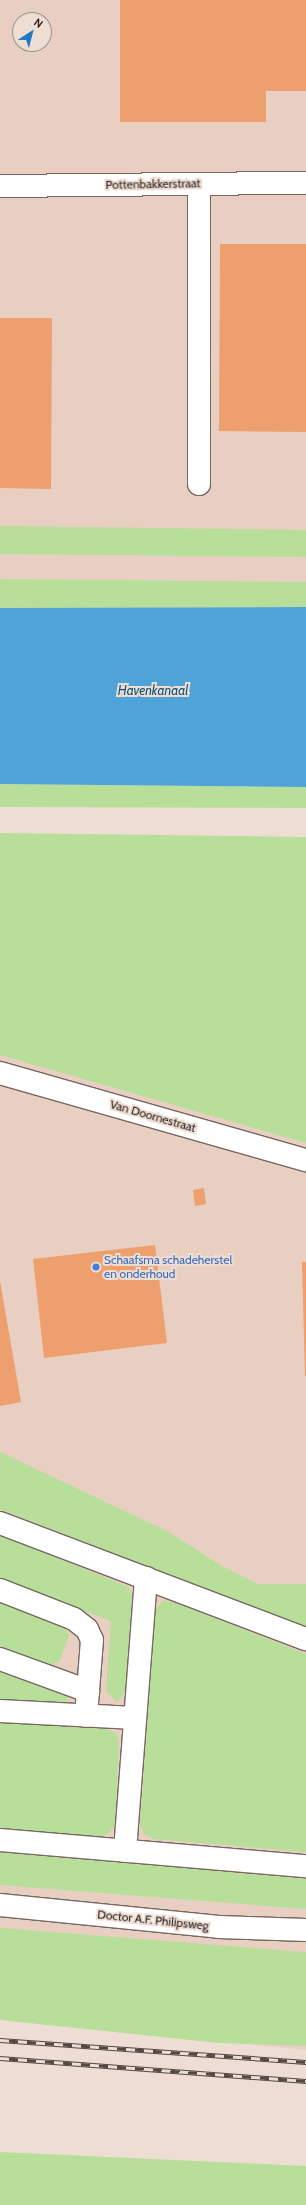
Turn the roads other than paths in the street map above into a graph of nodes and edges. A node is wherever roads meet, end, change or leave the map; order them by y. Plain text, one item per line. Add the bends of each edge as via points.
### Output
1 (306, 183) edge
2 (199, 184) junction
3 (0, 186) edge
4 (199, 484) dead end
5 (0, 1073) edge
6 (306, 1160) edge
7 (0, 1523) edge
8 (146, 1578) junction
9 (0, 1590) edge
10 (306, 1639) edge
11 (0, 1659) edge
12 (88, 1691) junction
13 (0, 1711) edge
14 (86, 1716) junction
15 (135, 1718) junction
16 (0, 1840) edge
17 (125, 1851) junction
18 (306, 1866) edge
19 (0, 1905) edge
20 (306, 1930) edge

1 - 2 street, Pottenbakkerstraat
2 - 3 street, Pottenbakkerstraat
2 - 4 street
5 - 6 street, Van Doornestraat
7 - 8 street
8 - 10 street
8 - 15 street
9 - 12 street via 74,1618 87,1629 92,1640
11 - 12 street
12 - 14 street
13 - 14 street
14 - 15 street
15 - 17 street
16 - 17 street
17 - 18 street
19 - 20 street, Doctor A.F. Philipsweg via 219,1927

